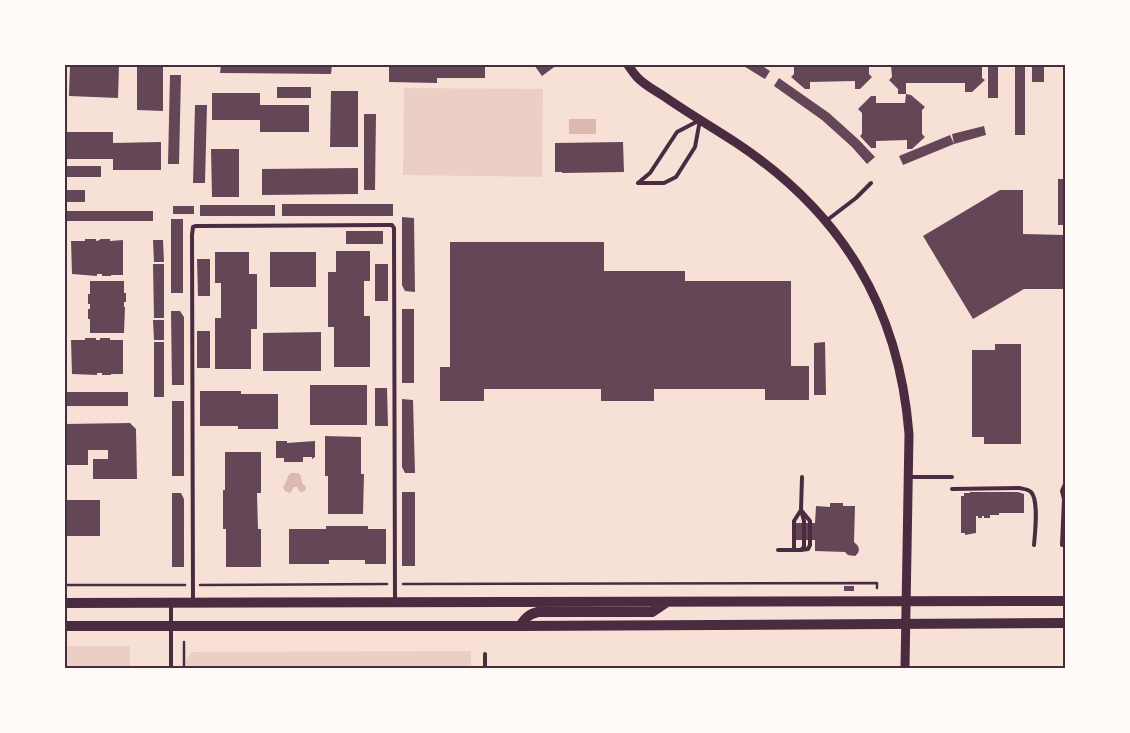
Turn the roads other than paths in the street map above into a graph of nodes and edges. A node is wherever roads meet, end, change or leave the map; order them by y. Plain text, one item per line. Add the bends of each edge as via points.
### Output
1 (628, 65) edge
2 (700, 120) junction
3 (871, 183) dead end
4 (826, 221) junction
5 (802, 476) dead end
6 (952, 476) dead end
7 (908, 477) junction
8 (1065, 484) edge
9 (952, 489) dead end
10 (801, 510) junction
11 (1034, 545) dead end
12 (1062, 545) dead end
13 (778, 550) dead end
14 (794, 550) junction
15 (1065, 601) edge
16 (171, 602) junction
17 (395, 602) junction
18 (668, 602) junction
19 (905, 602) junction
20 (65, 603) edge
21 (193, 603) junction
22 (1065, 623) edge
23 (905, 624) junction
24 (65, 626) edge
25 (171, 626) junction
26 (520, 626) junction
27 (485, 654) dead end
28 (171, 668) edge
29 (485, 668) edge
30 (905, 668) edge

1 - 2 street via 654,91
2 - 2 lane via 677,132 650,173 638,183 664,183 676,177 695,147
2 - 4 street via 779,173
3 - 4 lane
4 - 7 street via 864,275 891,338 908,414
5 - 10 lane
6 - 7 lane
7 - 19 street
8 - 12 lane via 1062,491
9 - 11 lane via 1019,488 1032,492 1036,508
10 - 14 lane via 794,521
10 - 14 lane via 804,547
13 - 14 lane
15 - 19 main road
16 - 20 main road
16 - 21 main road
16 - 25 lane
17 - 18 main road
17 - 21 main road
17 - 21 lane via 392,225 193,227
18 - 19 main road
18 - 26 main road via 652,612 538,612 530,614
19 - 23 street
22 - 23 main road
23 - 26 main road
23 - 30 street
24 - 25 main road
25 - 26 main road
25 - 28 lane
27 - 29 lane

